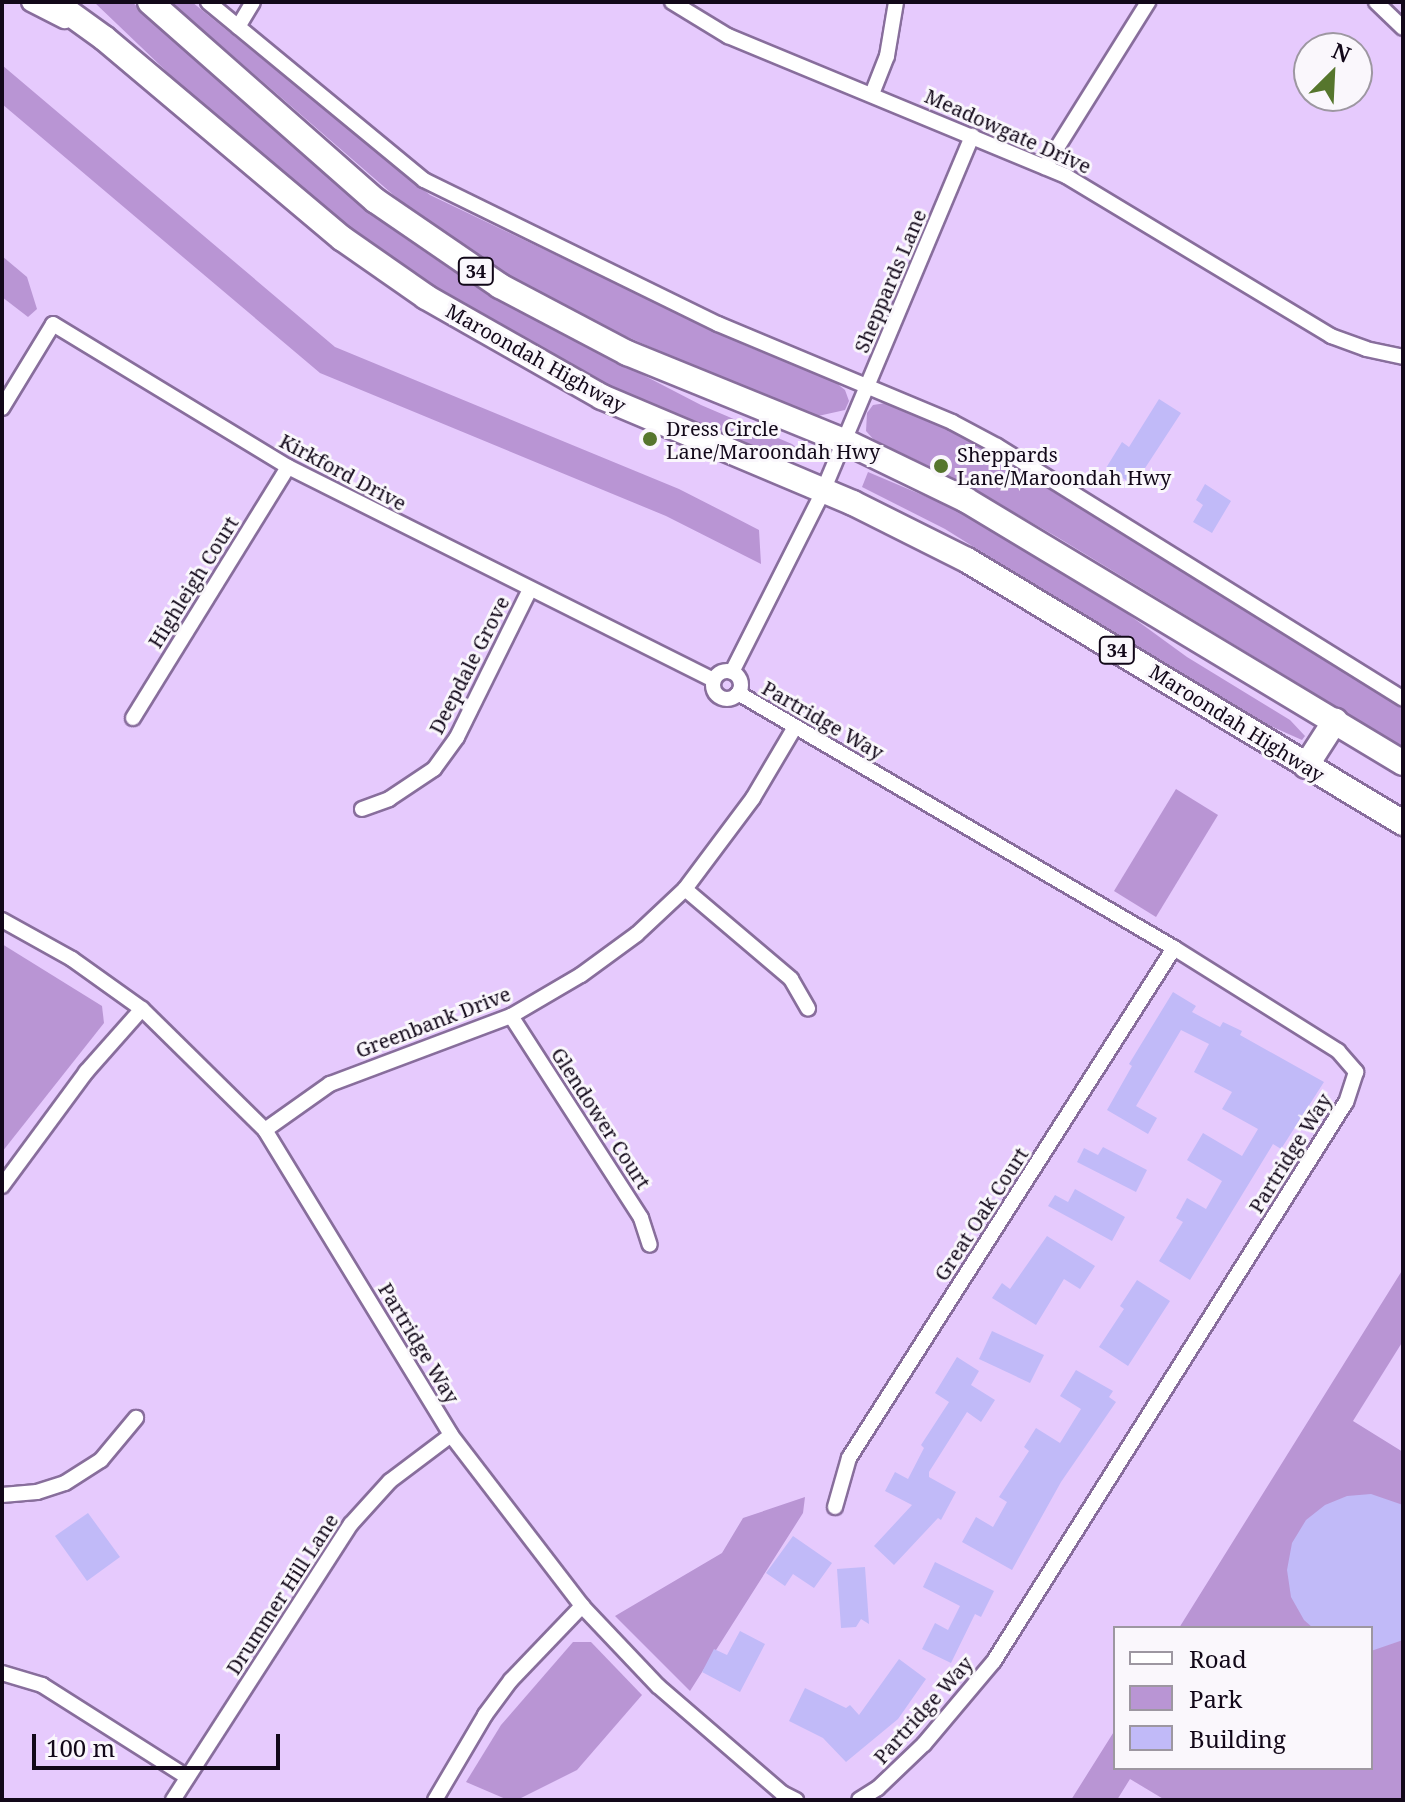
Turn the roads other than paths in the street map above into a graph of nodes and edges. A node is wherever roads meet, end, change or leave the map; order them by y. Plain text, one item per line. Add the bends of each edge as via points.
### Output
1 (31, 2) edge
2 (54, 2) edge
3 (150, 2) edge
4 (208, 2) edge
5 (253, 2) edge
6 (672, 2) edge
7 (896, 2) edge
8 (1148, 2) edge
9 (1376, 2) edge
10 (238, 27) junction
11 (1403, 28) edge
12 (104, 38) junction
13 (872, 94) junction
14 (972, 136) junction
15 (1045, 167) junction
16 (1403, 357) edge
17 (868, 387) junction
18 (2, 408) edge
19 (844, 441) junction
20 (288, 467) junction
21 (824, 491) junction
22 (529, 591) junction
23 (732, 672) junction
24 (713, 680) junction
25 (738, 693) junction
26 (1403, 699) edge
27 (133, 718) dead end
28 (1335, 721) junction
29 (795, 727) junction
30 (1403, 763) edge
31 (1306, 766) junction
32 (362, 809) dead end
33 (1403, 823) edge
34 (685, 889) junction
35 (2, 920) edge
36 (1174, 948) junction
37 (142, 1009) junction
38 (808, 1009) dead end
39 (511, 1016) junction
40 (265, 1130) junction
41 (2, 1186) edge
42 (650, 1245) dead end
43 (136, 1418) dead end
44 (451, 1435) junction
45 (2, 1495) edge
46 (835, 1507) dead end
47 (582, 1606) junction
48 (2, 1673) edge
49 (187, 1777) junction
50 (173, 1800) edge
51 (435, 1800) edge
52 (796, 1800) edge
53 (859, 1800) edge

1 - 12 main road
2 - 12 highway, Maroondah Highway / 34
3 - 19 highway, 34 via 376,201 475,271 627,353
4 - 10 street
5 - 10 street
6 - 13 street, Meadowgate Drive via 728,36
7 - 13 street via 887,56
8 - 15 street
9 - 11 street
10 - 17 street via 424,180 718,324
12 - 21 highway, Maroondah Highway / 34 via 312,214 426,297 602,397
13 - 14 street, Meadowgate Drive
14 - 15 street, Meadowgate Drive
14 - 17 street, Sheppards Lane
15 - 16 street, Meadowgate Drive via 1331,336
17 - 19 street, Sheppards Lane
17 - 26 street via 997,446
18 - 20 street, Kirkford Drive via 53,324
19 - 21 street, Sheppards Lane
19 - 28 highway, 34 via 966,500
20 - 22 street, Kirkford Drive
20 - 27 street, Highleigh Court
21 - 23 street, Sheppards Lane
21 - 31 highway, Maroondah Highway / 34 via 967,560
22 - 24 street, Kirkford Drive
22 - 32 street, Deepdale Grove via 457,737 434,769 389,799
23 - 24 street via 719,673
23 - 25 street via 740,681
24 - 25 street via 715,693 722,698
25 - 29 street, Partridge Way
28 - 30 highway, 34
28 - 31 highway
29 - 34 street, Greenbank Drive via 753,798
29 - 36 street, Partridge Way
31 - 33 highway, Maroondah Highway / 34
34 - 38 street via 791,979
34 - 39 street, Greenbank Drive via 637,934 581,975
35 - 37 street, Partridge Way via 72,959
36 - 46 street, Great Oak Court via 849,1458
36 - 53 street, Partridge Way via 1338,1051 1356,1072 1354,1086 994,1661 924,1744
37 - 40 street, Partridge Way
37 - 41 street via 61,1104
39 - 40 street, Greenbank Drive via 330,1084
39 - 42 street, Glendower Court via 641,1218
40 - 44 street, Partridge Way
43 - 45 street via 101,1460 65,1483
44 - 47 street, Partridge Way
44 - 49 street, Drummer Hill Lane via 390,1481 351,1524
47 - 51 street via 502,1692
47 - 52 street, Partridge Way via 658,1686
48 - 49 street via 42,1685
49 - 50 street, Drummer Hill Lane

